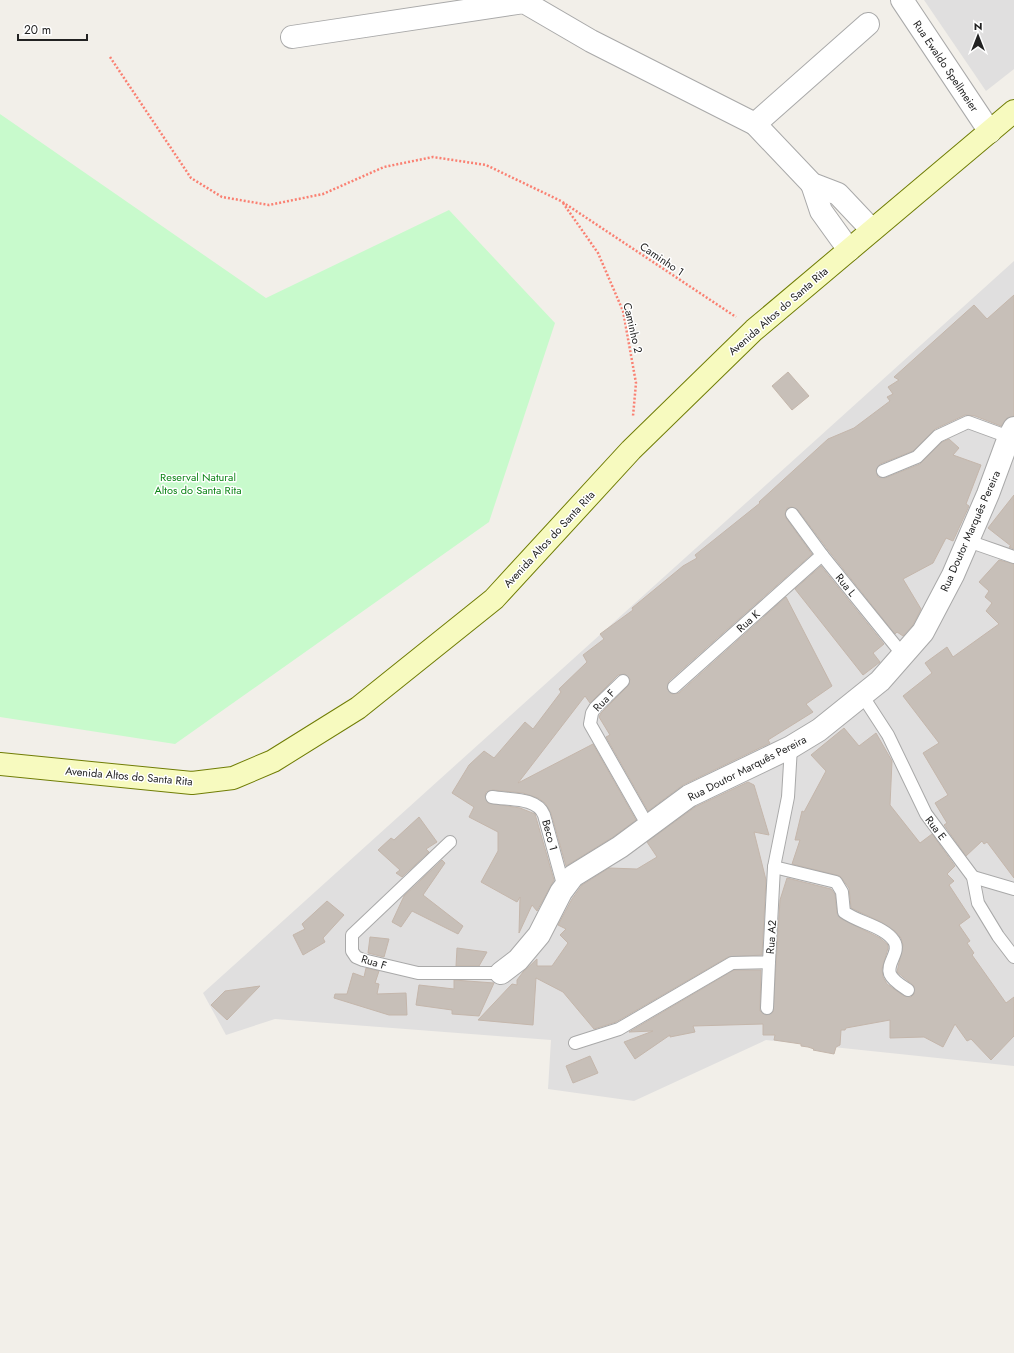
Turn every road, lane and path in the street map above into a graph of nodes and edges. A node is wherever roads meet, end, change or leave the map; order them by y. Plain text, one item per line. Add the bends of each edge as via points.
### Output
1 (902, 0) edge
2 (526, 1) edge
3 (868, 24) dead end
4 (292, 37) dead end
5 (110, 57) dead end
6 (1014, 111) edge
7 (755, 124) junction
8 (990, 132) junction
9 (812, 184) junction
10 (561, 200) junction
11 (844, 200) junction
12 (826, 218) junction
13 (872, 230) junction
14 (849, 250) junction
15 (754, 330) junction
16 (1012, 432) edge
17 (631, 450) junction
18 (883, 471) dead end
19 (792, 514) dead end
20 (968, 541) junction
21 (822, 556) junction
22 (1014, 557) edge
23 (903, 655) junction
24 (623, 681) dead end
25 (674, 687) dead end
26 (862, 695) junction
27 (791, 747) junction
28 (0, 764) edge
29 (492, 797) dead end
30 (648, 826) junction
31 (450, 842) dead end
32 (774, 867) junction
33 (974, 877) junction
34 (564, 888) junction
35 (1014, 889) edge
36 (1014, 957) edge
37 (769, 962) junction
38 (501, 973) joint
39 (908, 990) dead end
40 (767, 1008) dead end
41 (575, 1043) dead end

1 - 8 street, Rua Ewaldo Spellmeier
2 - 4 street
2 - 7 street via 591,41
3 - 7 street
5 - 10 path, Caminho 1 via 191,178 222,197 269,206 323,194 384,167 433,157 486,165
6 - 8 street, Avenida Altos do Santa Rita
7 - 9 street
8 - 13 street, Avenida Altos do Santa Rita
9 - 11 street via 838,194
9 - 12 street
10 - 15 path, Caminho 1
10 - 17 path, Caminho 2 via 598,252 623,311 636,383
11 - 12 street via 833,206
11 - 13 street
12 - 14 street
13 - 14 street, Avenida Altos do Santa Rita
14 - 15 street, Avenida Altos do Santa Rita
15 - 17 street, Avenida Altos do Santa Rita
16 - 18 lane via 968,422 938,436 917,457
16 - 20 street, Rua Doutor Marquês Pereira
17 - 28 street, Avenida Altos do Santa Rita via 494,599 358,708 273,761 234,778 192,784
19 - 21 lane, Rua L
20 - 22 lane
20 - 23 street, Rua Doutor Marquês Pereira via 923,632
21 - 23 lane, Rua L
21 - 25 lane, Rua K
23 - 26 street, Rua Doutor Marquês Pereira via 880,681
24 - 30 lane, Rua F via 595,708 590,724
26 - 27 street, Rua Doutor Marquês Pereira via 819,730
26 - 33 lane, Rua E via 888,734 926,814
27 - 30 street, Rua Doutor Marquês Pereira via 689,796
27 - 32 lane, Rua A2 via 788,797
29 - 34 lane, Beco 1 via 539,806 544,815
30 - 34 street, Rua Doutor Marquês Pereira via 573,876
31 - 38 lane, Rua F via 352,935 352,951 363,960 418,973
32 - 37 lane, Rua A2
32 - 39 lane via 836,882 840,887 844,912 888,934 895,942 896,949 890,973
33 - 35 lane
33 - 36 lane, Rua E via 978,903
34 - 38 street, Rua Doutor Marquês Pereira via 539,935 518,960
37 - 40 lane
37 - 41 lane, Rua A2 via 732,963 619,1029

